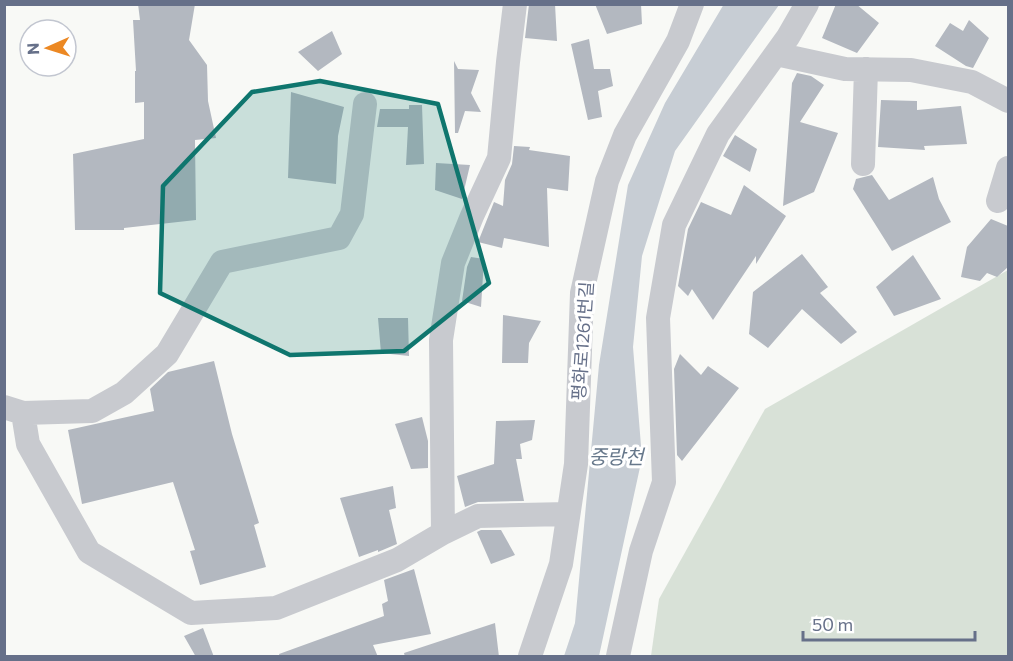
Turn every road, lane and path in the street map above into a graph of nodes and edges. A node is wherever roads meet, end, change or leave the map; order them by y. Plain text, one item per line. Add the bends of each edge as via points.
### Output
1 (515, 4) edge
2 (692, 4) edge
3 (807, 4) edge
4 (776, 54) junction
5 (866, 69) junction
6 (1008, 101) edge
7 (365, 104) dead end
8 (863, 164) dead end
9 (1008, 168) edge
10 (998, 201) dead end
11 (14, 410) edge
12 (568, 514) junction
13 (443, 533) junction
14 (530, 657) edge
15 (618, 657) edge

1 - 13 street via 499,158 453,263 441,340
2 - 12 street, 평화로1261번길 via 678,41 625,135 608,182 582,293 576,464
3 - 4 street
4 - 5 street via 845,69
4 - 15 street via 718,134 674,225 658,318 664,482 641,551
5 - 6 street via 911,70 972,82
5 - 8 street
7 - 11 street via 352,214 339,238 222,262 167,354 124,393 92,411
9 - 10 street
11 - 13 street via 28,444 89,552 191,613 276,608 397,560
12 - 13 street via 478,516
12 - 14 street, 평화로1261번길 via 561,564

